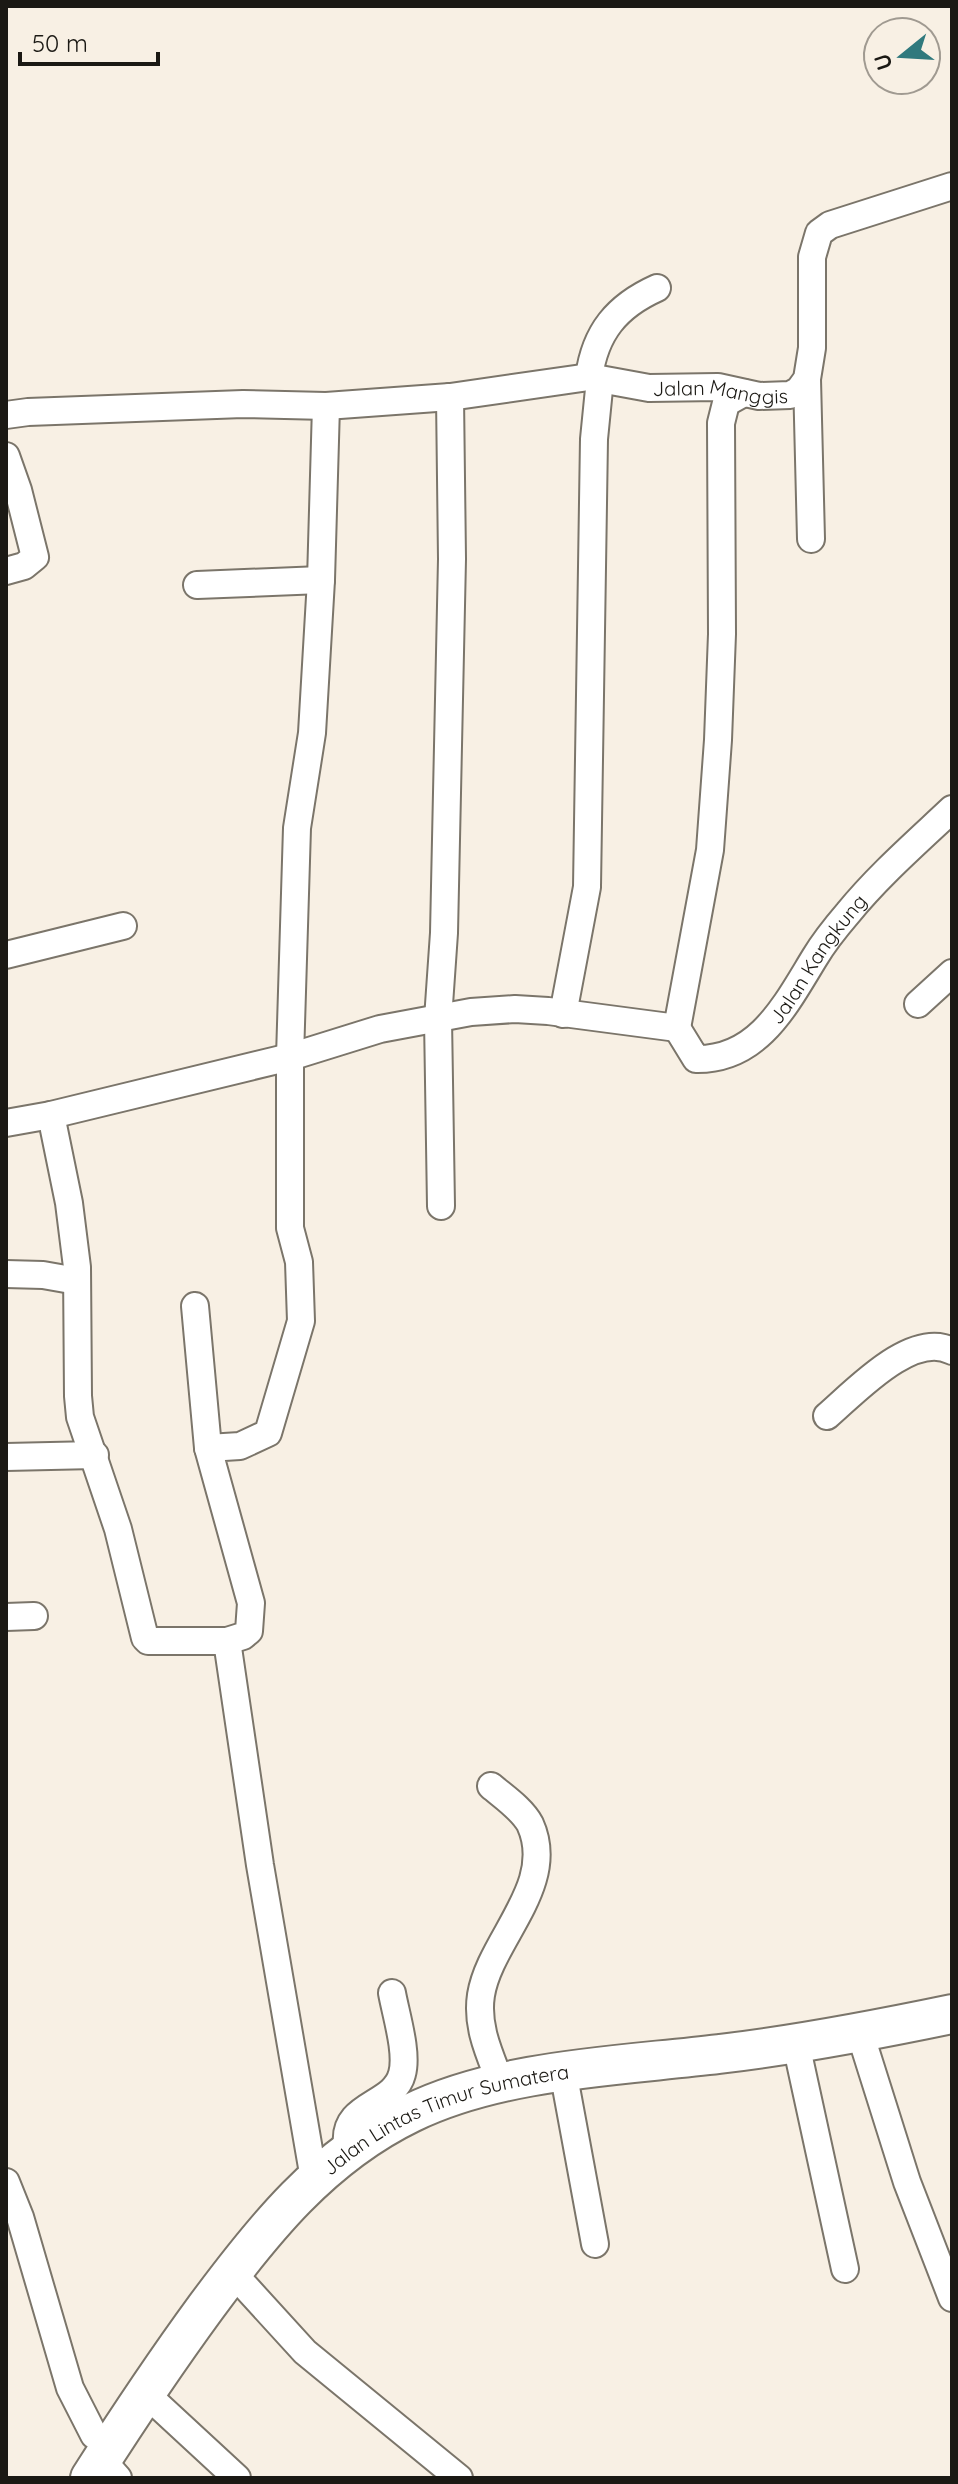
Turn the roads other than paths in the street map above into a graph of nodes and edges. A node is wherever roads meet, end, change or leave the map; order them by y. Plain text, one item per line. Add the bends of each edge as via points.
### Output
1 (952, 186) edge
2 (657, 288) dead end
3 (592, 378) junction
4 (807, 379) junction
5 (744, 393) junction
6 (450, 397) junction
7 (326, 406) junction
8 (6, 415) edge
9 (6, 456) edge
10 (811, 539) dead end
11 (6, 571) edge
12 (321, 580) junction
13 (197, 585) dead end
14 (952, 809) edge
15 (123, 926) dead end
16 (6, 955) edge
17 (952, 973) edge
18 (918, 1004) dead end
19 (563, 1014) junction
20 (438, 1019) junction
21 (677, 1028) junction
22 (290, 1057) junction
23 (51, 1115) junction
24 (6, 1123) edge
25 (441, 1206) dead end
26 (6, 1274) edge
27 (77, 1281) junction
28 (195, 1306) dead end
29 (952, 1351) edge
30 (827, 1416) dead end
31 (208, 1448) junction
32 (95, 1455) junction
33 (6, 1457) edge
34 (34, 1616) dead end
35 (6, 1617) edge
36 (227, 1641) junction
37 (491, 1786) dead end
38 (392, 1993) dead end
39 (952, 2014) edge
40 (860, 2033) junction
41 (796, 2044) junction
42 (563, 2071) junction
43 (501, 2084) junction
44 (355, 2147) junction
45 (314, 2179) junction
46 (6, 2182) edge
47 (595, 2244) dead end
48 (845, 2269) dead end
49 (232, 2272) junction
50 (952, 2298) edge
51 (145, 2393) junction
52 (106, 2464) edge
53 (237, 2478) edge
54 (459, 2478) edge

1 - 4 street, Jalan Manggis via 819,233 810,272 812,348
2 - 3 street via 631,300 608,324 591,361
3 - 5 street, Jalan Manggis via 649,388 718,387
3 - 6 street, Jalan Manggis
3 - 19 street via 599,389 587,887
4 - 5 street, Jalan Manggis via 790,395
4 - 10 street
5 - 21 street via 726,403 721,423 722,634 716,771 710,850
6 - 7 street, Jalan Manggis
6 - 20 street via 452,574
7 - 8 street, Jalan Manggis via 243,404
7 - 12 street
9 - 11 street via 35,557
12 - 13 street
12 - 22 street via 312,733 297,828
14 - 21 street, Jalan Kangkung via 849,911 788,1002 756,1039 732,1053 696,1059
15 - 16 street
17 - 18 street
19 - 20 street via 515,1009
19 - 21 street
20 - 22 street via 380,1029
20 - 25 street
22 - 23 street
22 - 31 street via 290,1228 299,1262 301,1321 268,1433 240,1446
23 - 24 street
23 - 27 street via 69,1203
26 - 27 street
27 - 32 street via 80,1417
28 - 31 street
29 - 30 street via 932,1347 897,1359
31 - 36 street via 251,1603 249,1631
32 - 33 street
32 - 36 street via 145,1638
34 - 35 street
36 - 45 street
37 - 43 street via 530,1825 536,1866 481,1995 483,2038
38 - 44 street via 403,2057 401,2077 395,2088 351,2121 347,2143
39 - 40 highway, Jalan Lintas Timur Sumatera
40 - 41 highway, Jalan Lintas Timur Sumatera
40 - 50 street via 907,2182
41 - 42 highway, Jalan Lintas Timur Sumatera
41 - 48 street
42 - 43 highway, Jalan Lintas Timur Sumatera
42 - 47 street
43 - 44 highway, Jalan Lintas Timur Sumatera via 412,2113
44 - 45 highway, Jalan Lintas Timur Sumatera
45 - 49 highway, Jalan Lintas Timur Sumatera
46 - 52 street via 70,2388
49 - 51 highway, Jalan Lintas Timur Sumatera
49 - 54 street via 305,2352
51 - 52 highway, Jalan Lintas Timur Sumatera
51 - 53 street

